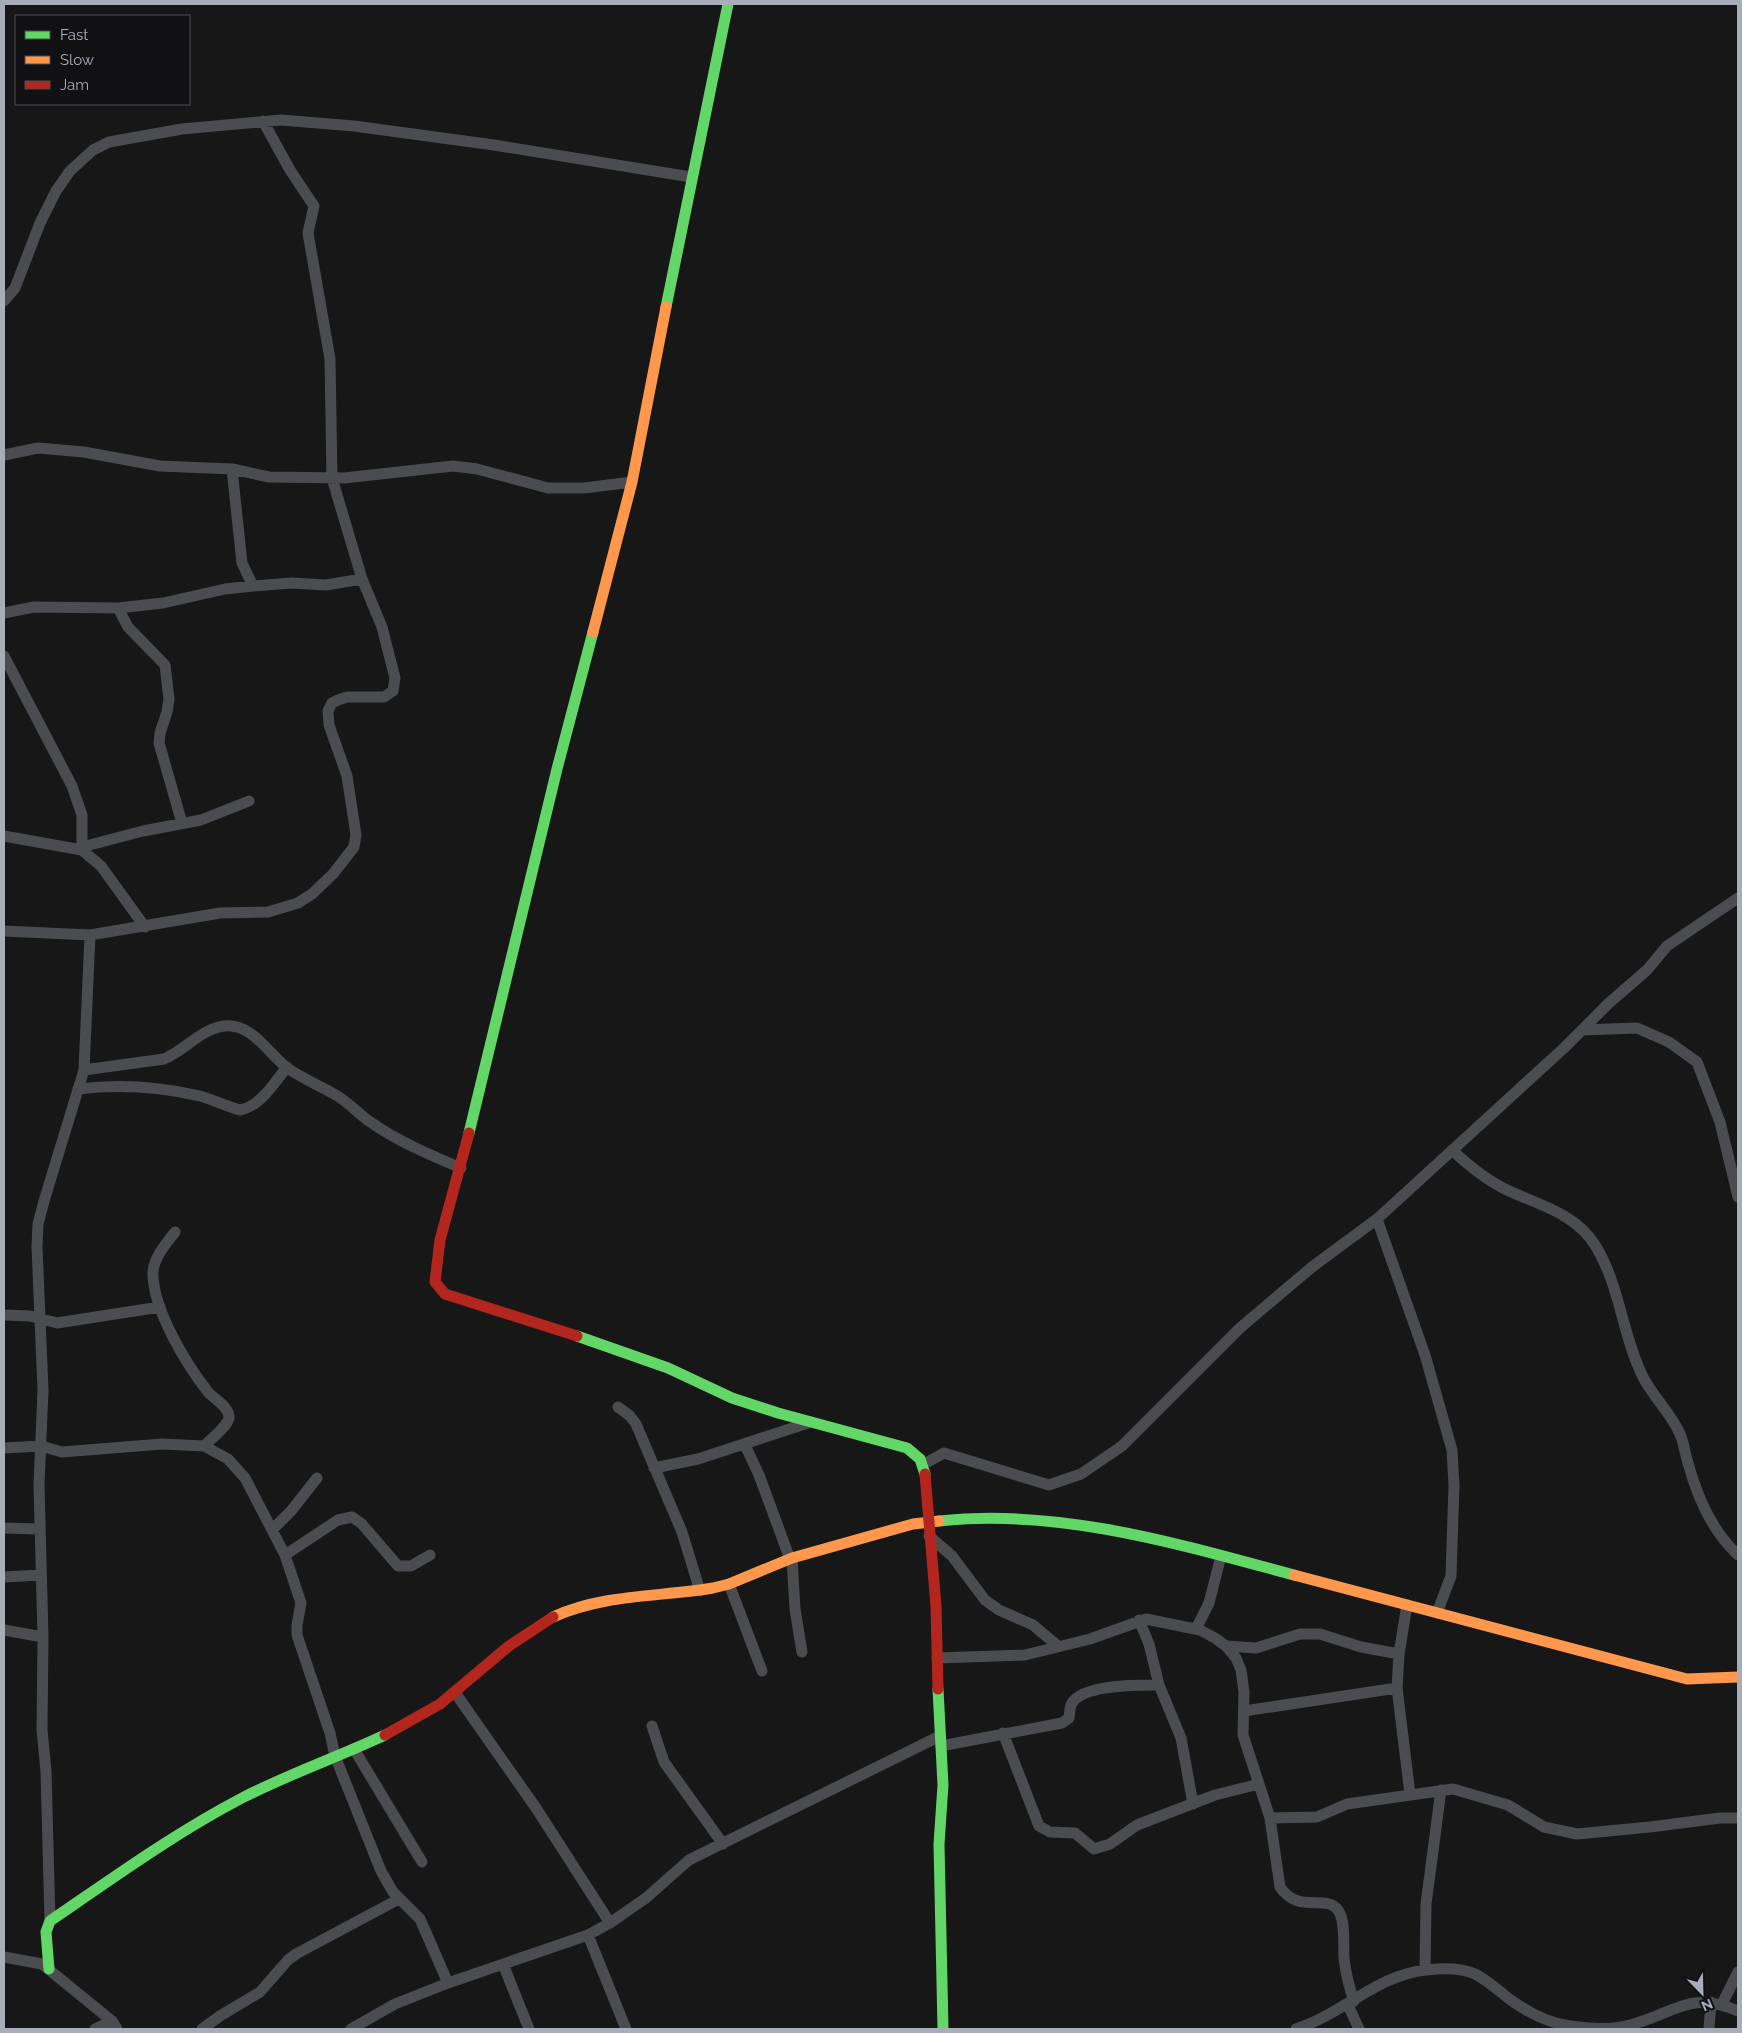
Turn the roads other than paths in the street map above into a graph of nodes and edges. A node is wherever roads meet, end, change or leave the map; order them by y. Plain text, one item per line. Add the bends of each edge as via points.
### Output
1 (728, 4) edge
2 (263, 121) junction
3 (690, 177) junction
4 (4, 301) edge
5 (4, 455) edge
6 (232, 469) junction
7 (332, 478) junction
8 (632, 482) junction
9 (362, 579) junction
10 (253, 586) junction
11 (118, 608) junction
12 (4, 613) edge
13 (4, 656) edge
14 (249, 801) dead end
15 (182, 823) junction
16 (4, 836) edge
17 (82, 849) junction
18 (1738, 898) edge
19 (145, 927) junction
20 (4, 931) edge
21 (90, 935) junction
22 (1582, 1030) junction
23 (287, 1067) junction
24 (84, 1070) junction
25 (78, 1089) junction
26 (1452, 1150) junction
27 (461, 1168) junction
28 (1738, 1196) edge
29 (1377, 1218) junction
30 (175, 1232) dead end
31 (160, 1307) junction
32 (4, 1315) edge
33 (39, 1320) junction
34 (618, 1407) dead end
35 (811, 1422) junction
36 (745, 1445) junction
37 (41, 1446) junction
38 (204, 1446) junction
39 (4, 1448) edge
40 (924, 1464) junction
41 (654, 1468) junction
42 (317, 1478) dead end
43 (928, 1521) junction
44 (4, 1528) edge
45 (40, 1529) junction
46 (273, 1530) junction
47 (929, 1536) junction
48 (285, 1555) junction
49 (1738, 1555) edge
50 (430, 1556) dead end
51 (1221, 1556) junction
52 (791, 1558) junction
53 (41, 1575) junction
54 (4, 1577) edge
55 (729, 1584) junction
56 (700, 1591) junction
57 (1407, 1605) junction
58 (1437, 1613) junction
59 (1139, 1620) junction
60 (1196, 1629) junction
61 (4, 1630) edge
62 (43, 1637) junction
63 (1058, 1646) junction
64 (1226, 1646) junction
65 (802, 1652) dead end
66 (1399, 1654) junction
67 (937, 1658) junction
68 (762, 1671) dead end
69 (1738, 1677) edge
70 (1159, 1685) junction
71 (1397, 1688) junction
72 (456, 1694) junction
73 (1244, 1711) junction
74 (652, 1726) dead end
75 (1004, 1733) junction
76 (941, 1741) junction
77 (354, 1749) junction
78 (335, 1756) junction
79 (1259, 1784) junction
80 (1441, 1790) junction
81 (1410, 1794) junction
82 (1193, 1804) junction
83 (1270, 1818) junction
84 (1738, 1818) edge
85 (723, 1844) junction
86 (422, 1862) dead end
87 (399, 1899) junction
88 (50, 1921) junction
89 (610, 1923) junction
90 (588, 1934) junction
91 (4, 1957) edge
92 (503, 1964) junction
93 (49, 1969) junction
94 (1424, 1970) junction
95 (1738, 1972) edge
96 (448, 1982) junction
97 (1351, 2003) junction
98 (1717, 2003) junction
99 (1738, 2011) edge
100 (115, 2025) edge
101 (1546, 2025) edge
102 (95, 2029) edge
103 (202, 2029) edge
104 (352, 2029) edge
105 (529, 2029) edge
106 (626, 2029) edge
107 (943, 2029) edge
108 (1296, 2029) edge
109 (1359, 2029) edge
110 (1709, 2029) edge

1 - 3 street
2 - 3 street via 354,126
2 - 4 street via 182,129 109,142 93,150 70,170 56,192 40,223 15,288
2 - 7 street via 314,206 308,233 330,359
3 - 8 street
5 - 6 street via 38,448 84,452 160,466
6 - 7 street via 269,477
6 - 10 street via 242,563
7 - 8 street via 454,466 548,488 584,488
7 - 9 street
8 - 27 street via 554,778
9 - 10 street via 326,585
9 - 19 street via 382,627 395,678 393,691 384,697 347,697 332,703 328,711 329,725 346,776 356,835 354,847 312,894 287,908 268,912 220,913
10 - 11 street
11 - 12 street via 34,607
11 - 15 street via 128,627 165,665 169,699 159,743
13 - 17 street via 72,786 82,816
14 - 15 street via 214,816
15 - 17 street
16 - 17 street
17 - 19 street via 101,866
18 - 22 street via 1668,946
19 - 21 street
20 - 21 street
21 - 24 street
22 - 26 street
22 - 28 street via 1637,1028 1669,1042 1697,1062 1720,1122
23 - 24 street via 255,1036 226,1026 202,1034 164,1059
23 - 25 street via 260,1100 240,1110 202,1096 127,1086
23 - 27 street via 341,1098 370,1122
24 - 25 street
25 - 33 street via 38,1224
26 - 29 street
26 - 49 street via 1483,1177 1562,1214 1582,1229 1594,1244 1609,1276 1642,1376 1680,1433 1706,1510
27 - 35 street via 434,1271 435,1282 445,1294 601,1343 668,1368 718,1392
29 - 40 street via 1240,1328 1122,1446 1081,1474 1049,1485 944,1453
29 - 58 street via 1425,1355 1452,1450 1451,1576
30 - 31 street via 155,1262 153,1272
31 - 33 street via 57,1323
31 - 38 street via 199,1378 228,1414 228,1420
32 - 33 street
33 - 37 street via 43,1390
34 - 41 street via 634,1421
35 - 36 street
35 - 40 street via 907,1448
36 - 41 street
36 - 52 street
37 - 38 street via 62,1452 162,1444
37 - 39 street
37 - 45 street
38 - 46 street via 228,1458 237,1468
40 - 43 street
41 - 56 street via 682,1532
42 - 46 street
43 - 47 street
43 - 51 street via 968,1518 1070,1524 1176,1543
43 - 52 street
44 - 45 street
45 - 53 street
46 - 48 street
47 - 63 street via 952,1556 985,1600 1033,1625
47 - 67 street
48 - 50 street via 338,1520 352,1517 398,1566 411,1566
48 - 78 street via 301,1603 297,1635
51 - 57 street via 1292,1572
51 - 60 street via 1208,1603
52 - 55 street
52 - 65 street
53 - 54 street
53 - 62 street
55 - 56 street
55 - 68 street
56 - 72 street via 615,1599 567,1611 518,1636
57 - 58 street
57 - 66 street
58 - 69 street via 1667,1674 1687,1678
59 - 60 street
59 - 63 street via 1090,1639
59 - 70 street
60 - 64 street
61 - 62 street
62 - 88 street via 42,1730
63 - 67 street via 1008,1657
64 - 66 street via 1256,1648 1300,1634 1320,1634
64 - 73 street via 1241,1670
66 - 71 street
67 - 76 street
70 - 75 street via 1119,1686 1080,1695 1073,1701 1066,1722
70 - 82 street via 1181,1738
71 - 73 street
71 - 81 street
72 - 77 street via 421,1716
72 - 89 street via 536,1808
73 - 79 street via 1243,1735
74 - 85 street via 664,1762
75 - 76 street
75 - 82 street via 1039,1826 1050,1832 1076,1833 1094,1849 1110,1844 1137,1825
76 - 85 street
76 - 107 street via 943,1786 939,1844
77 - 78 street
77 - 86 street
78 - 87 street via 381,1871
78 - 88 street via 199,1821 160,1844
79 - 82 street
79 - 83 street
80 - 81 street
80 - 84 street via 1475,1794 1508,1805 1544,1827 1577,1834 1712,1818
80 - 94 street via 1426,1904
81 - 83 street via 1347,1804 1317,1818
83 - 97 street via 1277,1874 1286,1896 1294,1901 1334,1907 1340,1915
85 - 89 street via 690,1860 646,1898
87 - 96 street via 420,1919
87 - 103 street via 296,1954 260,1992
88 - 93 street via 46,1932
89 - 90 street
90 - 92 street
90 - 106 street
91 - 93 street via 42,1964
92 - 96 street
92 - 105 street
93 - 100 street
94 - 97 street via 1386,1980
94 - 101 street via 1460,1970 1474,1974
95 - 98 street
96 - 104 street via 395,2004
97 - 108 street
97 - 109 street
98 - 99 street
98 - 101 street via 1686,2004 1615,2028
98 - 110 street
100 - 102 street

